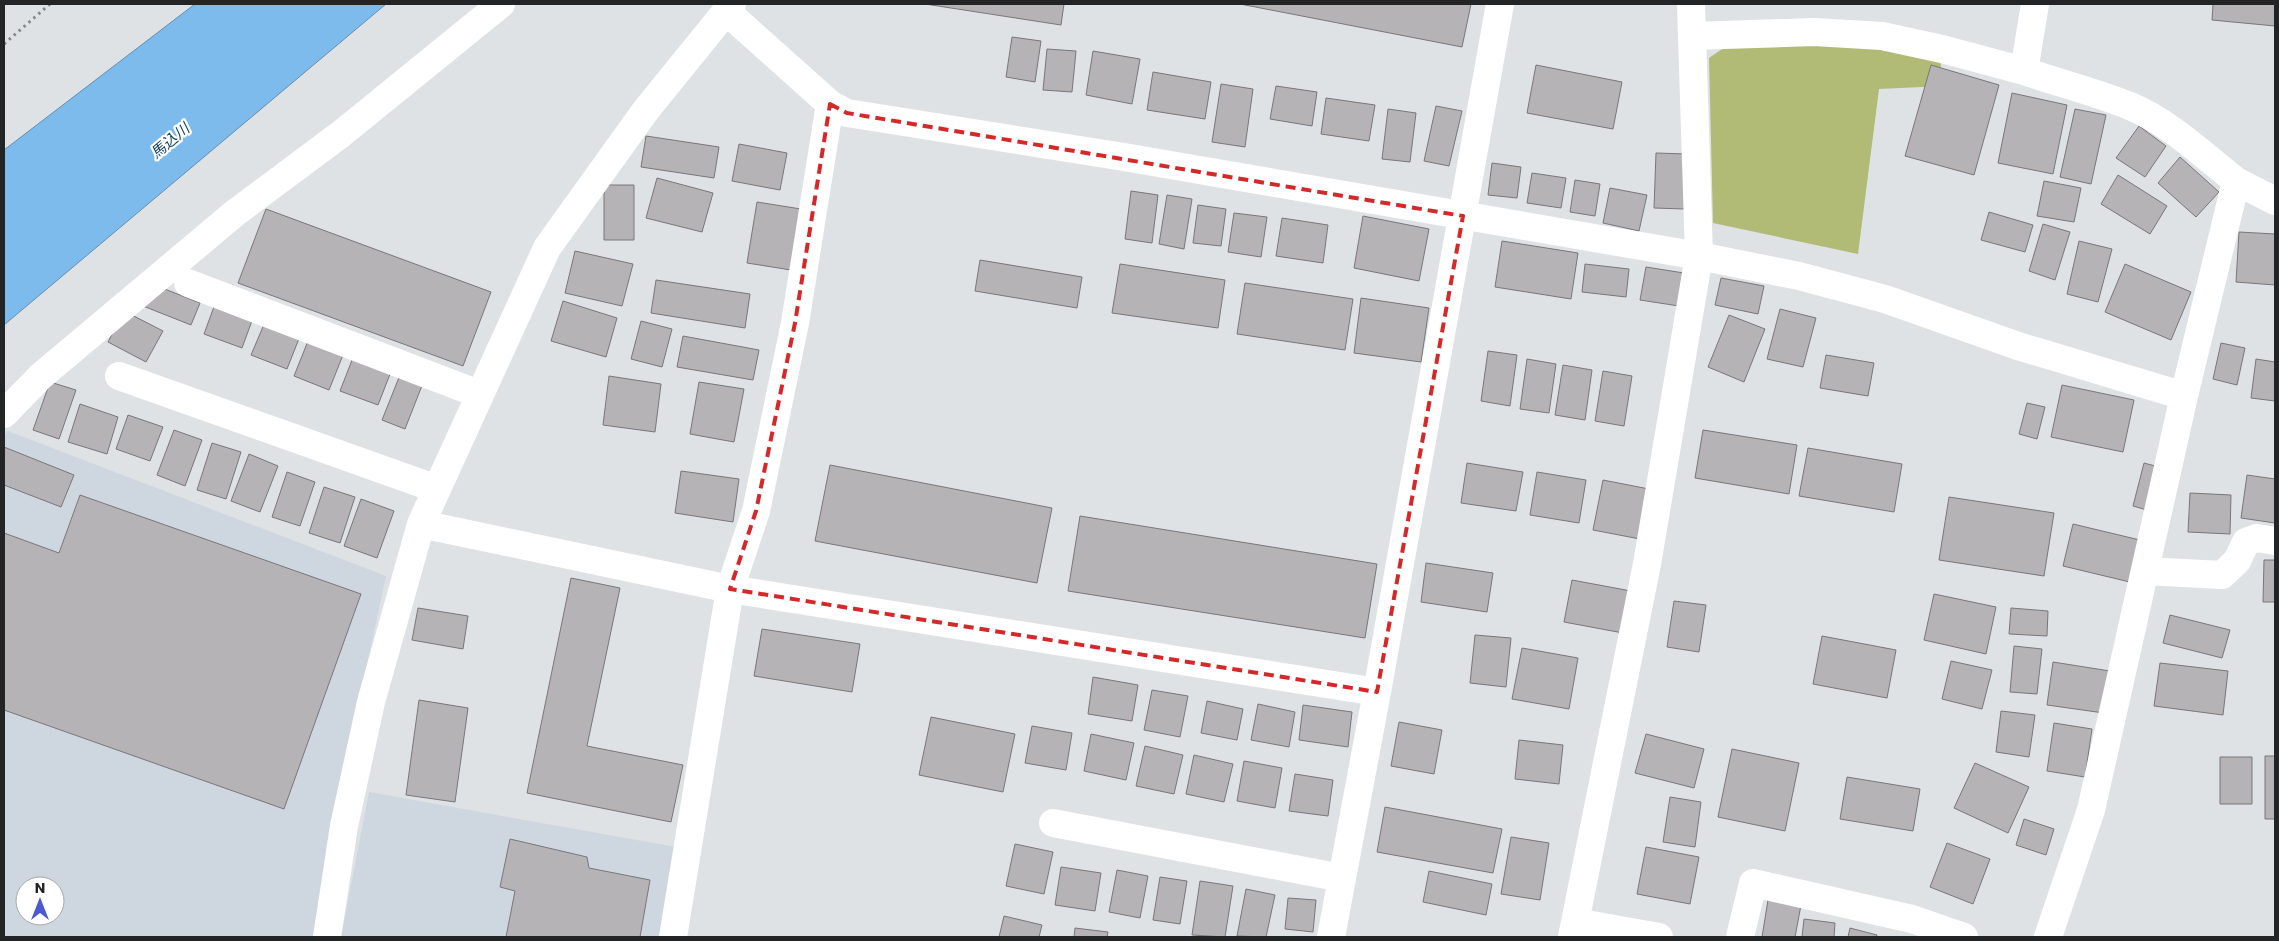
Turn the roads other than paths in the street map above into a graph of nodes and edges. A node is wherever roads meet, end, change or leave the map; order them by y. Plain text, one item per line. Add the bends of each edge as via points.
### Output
1 (501, 4) edge
2 (1500, 4) edge
3 (1691, 4) edge
4 (2035, 4) edge
5 (729, 7) edge
6 (1693, 36) junction
7 (2024, 71) junction
8 (830, 104) junction
9 (2236, 181) junction
10 (2275, 201) edge
11 (1463, 216) junction
12 (1699, 256) junction
13 (188, 283) dead end
14 (119, 376) dead end
15 (479, 394) junction
16 (2184, 396) junction
17 (4, 414) edge
18 (437, 489) junction
19 (421, 524) junction
20 (2275, 541) edge
21 (2145, 571) junction
22 (730, 589) junction
23 (1377, 692) junction
24 (1053, 823) dead end
25 (1342, 878) junction
26 (1574, 929) edge
27 (327, 937) edge
28 (673, 937) edge
29 (1331, 937) edge
30 (1658, 937) edge
31 (1740, 937) edge
32 (1964, 937) edge
33 (2048, 937) edge

1 - 17 street via 341,134 235,213 41,376
2 - 11 street
3 - 6 street
4 - 7 street
5 - 8 street
5 - 15 street via 646,110 548,248
6 - 7 street via 1814,32 1882,36
6 - 12 street
7 - 9 street via 2130,106 2173,132
8 - 11 street via 847,112
8 - 22 street via 792,342 756,512
9 - 10 street
9 - 16 street
11 - 12 street
11 - 23 street
12 - 16 street via 1799,276 1885,299 2018,346
12 - 26 street via 1646,564
13 - 15 street
14 - 18 street
15 - 18 street
16 - 21 street
18 - 19 street
19 - 22 street
19 - 27 street via 371,702 344,826
20 - 21 street via 2257,538 2246,542 2237,561 2222,575
21 - 33 street via 2091,810
22 - 23 street
22 - 28 street
23 - 25 street
24 - 25 street
25 - 29 street
26 - 30 street
31 - 32 street via 1753,883 1912,919

